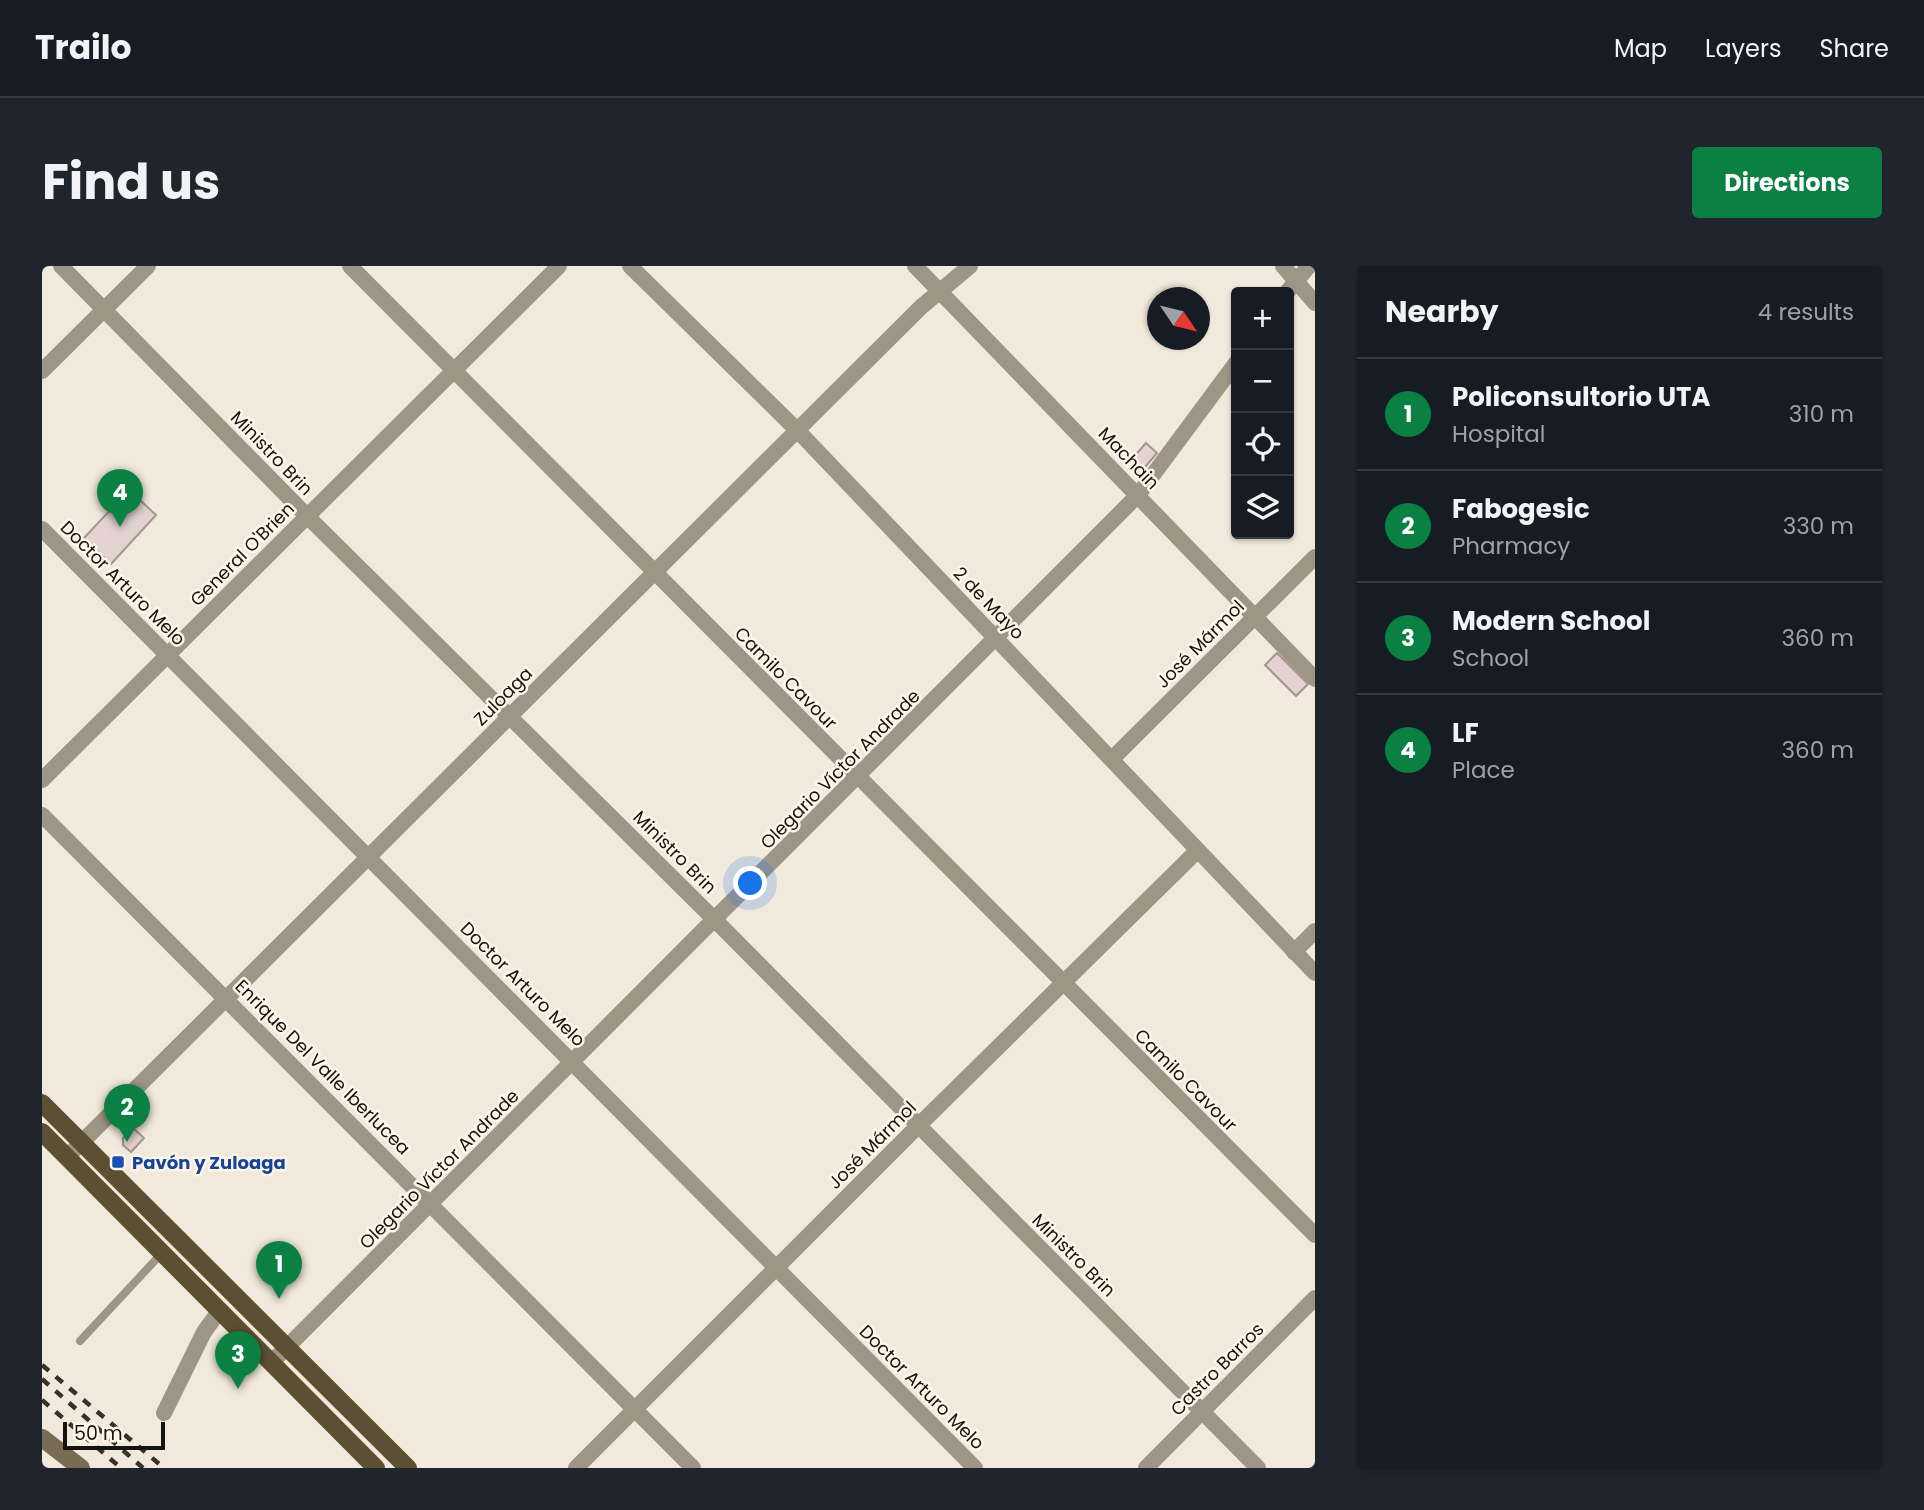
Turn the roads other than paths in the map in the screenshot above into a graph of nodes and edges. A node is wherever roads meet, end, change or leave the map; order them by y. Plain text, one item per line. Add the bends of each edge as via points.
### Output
1 (61, 266) edge
2 (148, 266) edge
3 (350, 266) edge
4 (559, 266) edge
5 (630, 266) edge
6 (915, 266) edge
7 (970, 266) edge
8 (1283, 266) edge
9 (1308, 266) edge
10 (1292, 287) edge
11 (1294, 288) edge
12 (939, 291) junction
13 (1315, 303) edge
14 (104, 309) junction
15 (453, 370) junction
16 (1231, 370) edge
17 (42, 371) edge
18 (798, 431) junction
19 (1138, 495) junction
20 (307, 516) junction
21 (42, 530) edge
22 (1315, 557) edge
23 (654, 573) junction
24 (1255, 616) junction
25 (996, 638) junction
26 (169, 656) junction
27 (1315, 679) edge
28 (510, 715) junction
29 (1112, 759) junction
30 (858, 778) junction
31 (42, 780) edge
32 (42, 815) edge
33 (1197, 851) junction
34 (370, 858) junction
35 (715, 920) junction
36 (1315, 931) edge
37 (1294, 952) junction
38 (1315, 973) edge
39 (1063, 984) junction
40 (226, 998) junction
41 (574, 1062) junction
42 (42, 1103) edge
43 (918, 1126) junction
44 (42, 1132) edge
45 (81, 1142) junction
46 (67, 1157) junction
47 (431, 1203) junction
48 (1315, 1235) edge
49 (162, 1253) junction
50 (777, 1268) junction
51 (1315, 1298) edge
52 (220, 1310) junction
53 (80, 1341) dead end
54 (288, 1348) junction
55 (272, 1363) junction
56 (635, 1409) junction
57 (1202, 1411) junction
58 (164, 1413) dead end
59 (43, 1439) edge
60 (81, 1468) edge
61 (376, 1468) edge
62 (408, 1468) edge
63 (576, 1468) edge
64 (693, 1468) edge
65 (975, 1468) edge
66 (1146, 1468) edge
67 (1258, 1468) edge

1 - 14 street, Ministro Brin
2 - 14 street
3 - 15 street, Camilo Cavour
4 - 15 street, General O'Brien
5 - 18 street, 2 de Mayo
6 - 12 street, Machain
7 - 12 street, Zuloaga
8 - 10 street
9 - 10 street
11 - 13 street
12 - 18 street, Zuloaga
12 - 19 street, Machain
14 - 17 street
14 - 20 street, Ministro Brin
15 - 20 street, General O'Brien
15 - 23 street, Camilo Cavour
16 - 19 street, Olegario Víctor Andrade
18 - 23 street, Zuloaga
18 - 25 street, 2 de Mayo
19 - 24 street, Machain
19 - 25 street, Olegario Víctor Andrade
20 - 26 street, General O'Brien
20 - 28 street, Ministro Brin
21 - 26 street, Doctor Arturo Melo
22 - 24 street, José Mármol
23 - 28 street, Zuloaga
23 - 30 street, Camilo Cavour
24 - 27 street, Machain
24 - 29 street, José Mármol
25 - 29 street, 2 de Mayo
25 - 30 street, Olegario Víctor Andrade
26 - 31 street, General O'Brien
26 - 34 street, Doctor Arturo Melo
28 - 34 street, Zuloaga
28 - 35 street, Ministro Brin
29 - 33 street, 2 de Mayo
30 - 35 street, Olegario Víctor Andrade
30 - 39 street, Camilo Cavour
32 - 40 street, Enrique Del Valle Iberlucea
33 - 37 street, 2 de Mayo
33 - 39 street, José Mármol
34 - 40 street, Zuloaga
34 - 41 street, Doctor Arturo Melo
35 - 41 street, Olegario Víctor Andrade
35 - 43 street, Ministro Brin
36 - 37 street
37 - 38 street, 2 de Mayo
39 - 43 street, José Mármol
39 - 48 street, Camilo Cavour
40 - 45 street, Zuloaga
40 - 47 street, Enrique Del Valle Iberlucea
41 - 47 street, Olegario Víctor Andrade
41 - 50 street, Doctor Arturo Melo
42 - 45 main road
43 - 50 street, José Mármol
43 - 57 street, Ministro Brin
44 - 46 main road
45 - 46 street, Zuloaga
45 - 54 main road
46 - 49 main road
47 - 54 street, Olegario Víctor Andrade
47 - 56 street, Enrique Del Valle Iberlucea
49 - 52 main road
49 - 53 lane
50 - 56 street, José Mármol
50 - 65 street, Doctor Arturo Melo
51 - 57 street, Castro Barros
52 - 55 main road
52 - 58 street via 204,1332
54 - 55 street, Olegario Víctor Andrade
54 - 62 main road
55 - 61 main road
56 - 63 street, José Mármol
56 - 64 street, Enrique Del Valle Iberlucea
57 - 66 street, Castro Barros
57 - 67 street, Ministro Brin
59 - 60 street

